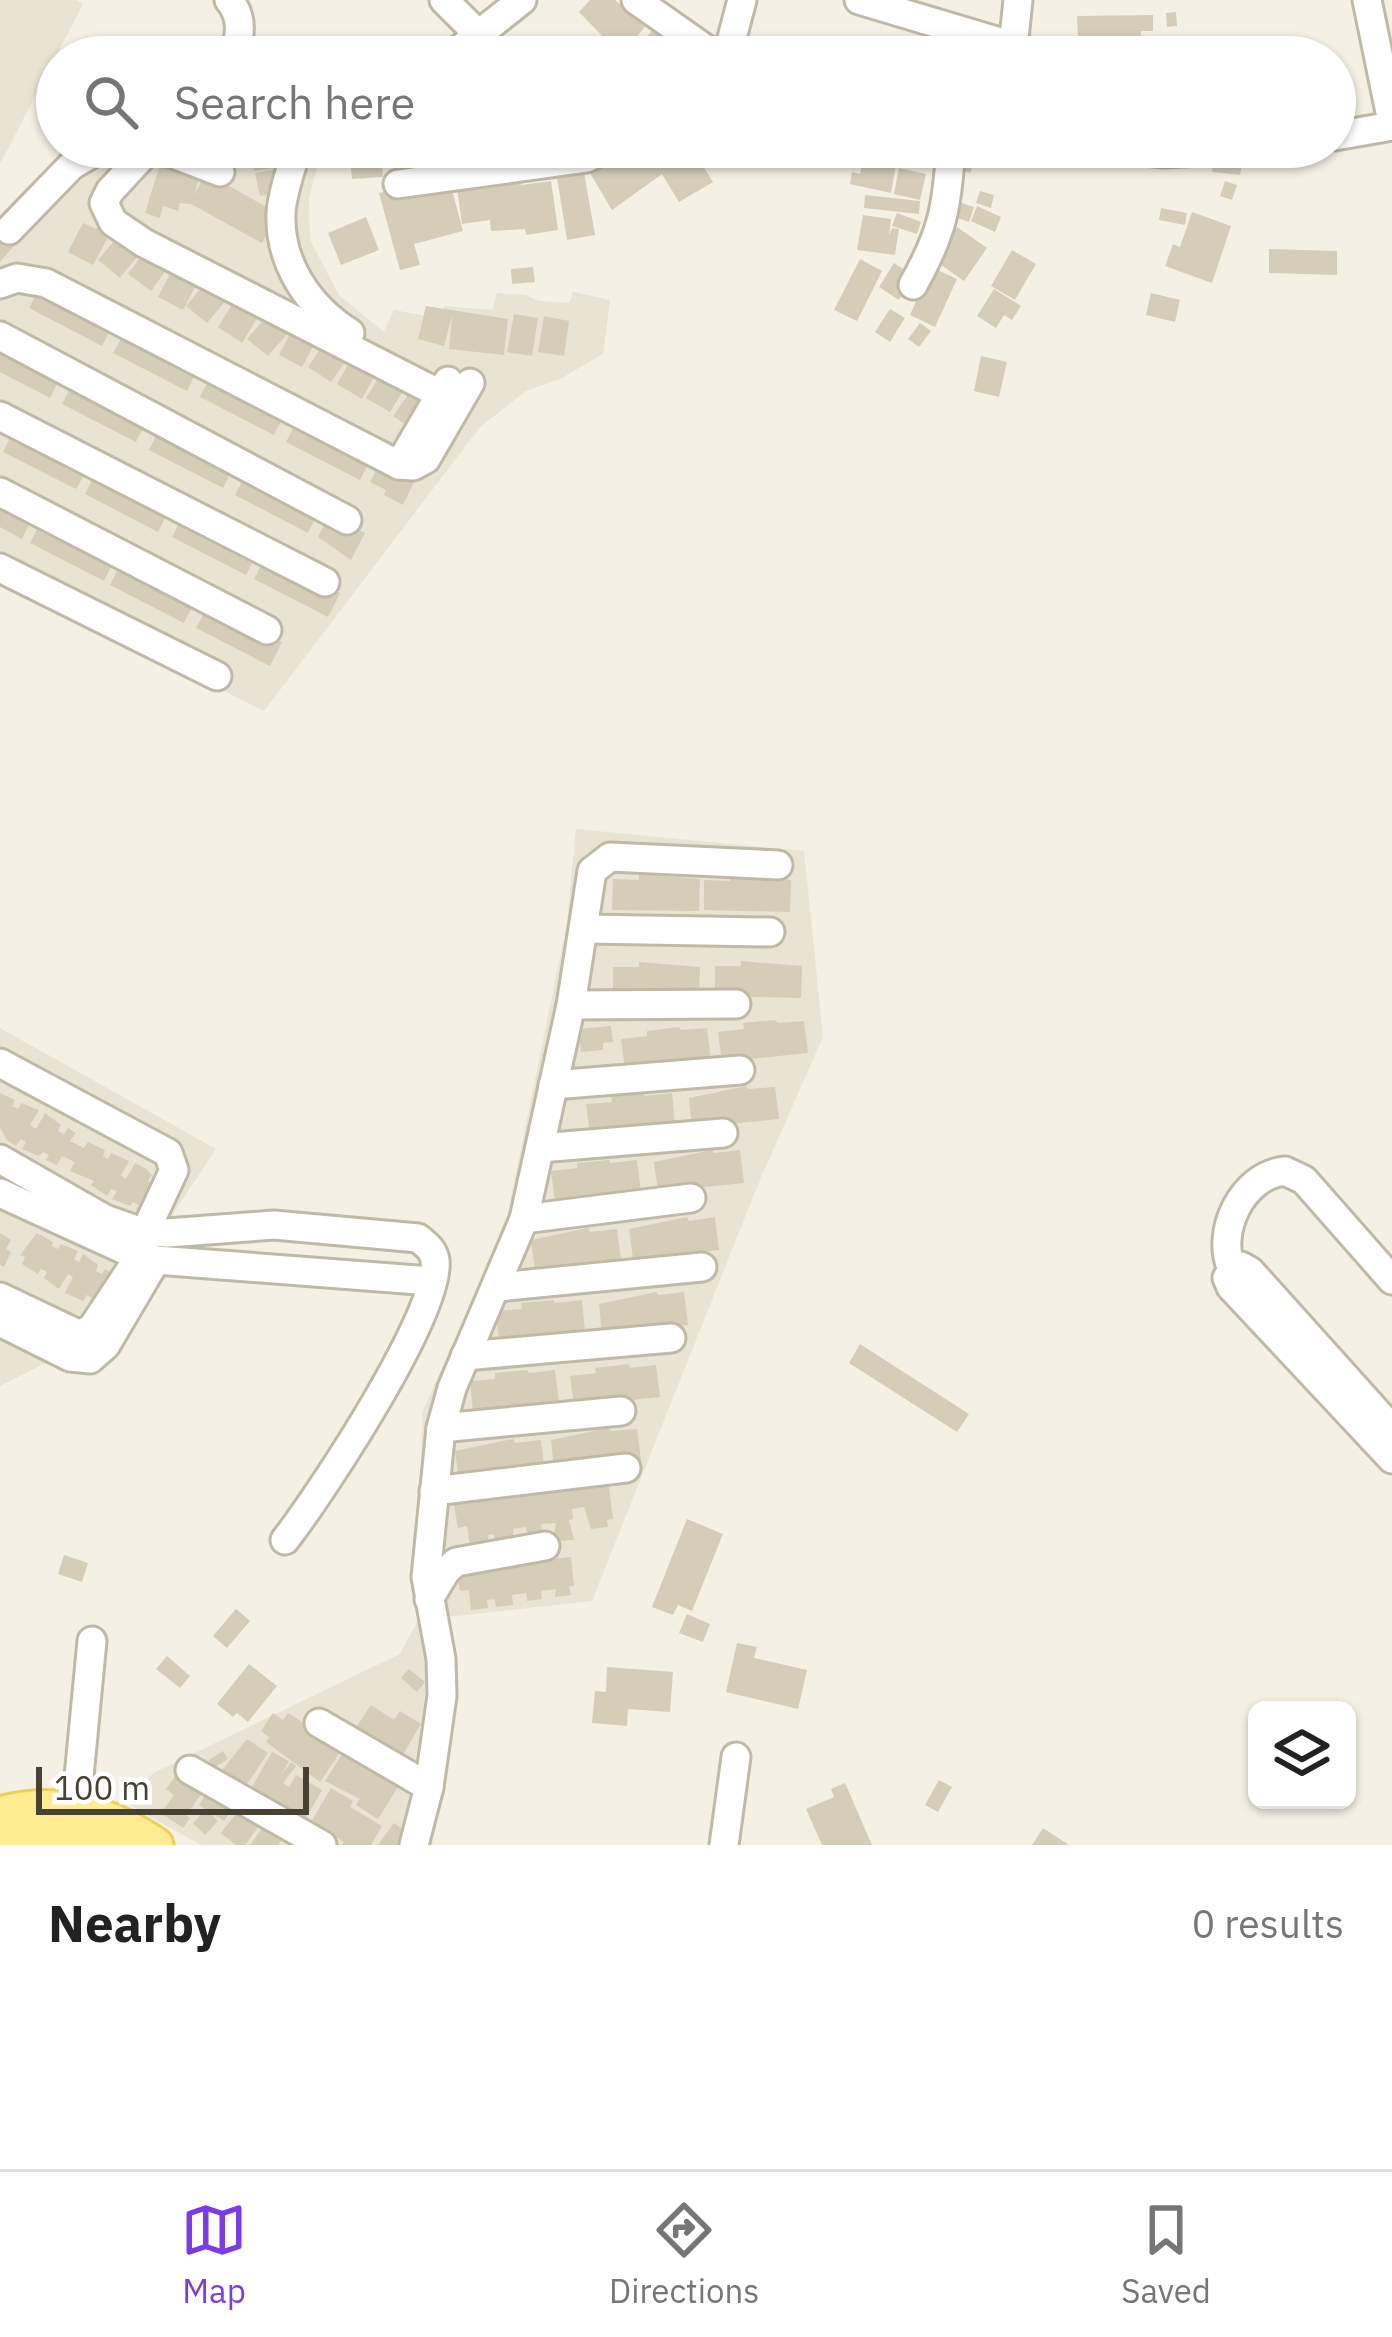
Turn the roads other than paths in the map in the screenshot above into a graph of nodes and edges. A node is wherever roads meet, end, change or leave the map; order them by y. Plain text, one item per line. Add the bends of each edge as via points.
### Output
1 (230, 0) edge
2 (444, 0) edge
3 (522, 0) edge
4 (636, 0) edge
5 (742, 0) edge
6 (859, 0) edge
7 (1018, 0) edge
8 (1367, 0) edge
9 (477, 33) junction
10 (241, 36) edge
11 (474, 36) edge
12 (686, 36) edge
13 (724, 36) edge
14 (968, 36) edge
15 (1014, 36) edge
16 (1392, 124) edge
17 (1356, 132) edge
18 (69, 168) edge
19 (131, 168) edge
20 (210, 168) edge
21 (292, 168) edge
22 (514, 168) edge
23 (950, 168) edge
24 (220, 172) dead end
25 (398, 184) dead end
26 (9, 230) dead end
27 (0, 284) edge
28 (913, 285) dead end
29 (0, 336) edge
30 (500, 384) dead end
31 (453, 385) junction
32 (0, 416) edge
33 (0, 492) edge
34 (347, 520) dead end
35 (0, 568) edge
36 (325, 582) dead end
37 (267, 630) dead end
38 (217, 676) dead end
39 (778, 865) dead end
40 (585, 929) junction
41 (770, 932) dead end
42 (736, 1004) dead end
43 (571, 1006) junction
44 (0, 1063) edge
45 (740, 1070) dead end
46 (553, 1084) junction
47 (723, 1133) dead end
48 (540, 1148) junction
49 (0, 1159) edge
50 (0, 1193) edge
51 (691, 1198) dead end
52 (524, 1219) junction
53 (147, 1250) junction
54 (702, 1267) dead end
55 (1232, 1269) junction
56 (1390, 1276) edge
57 (431, 1281) junction
58 (498, 1287) junction
59 (0, 1297) edge
60 (0, 1322) edge
61 (30, 1338) junction
62 (671, 1338) dead end
63 (0, 1341) edge
64 (465, 1356) junction
65 (621, 1411) dead end
66 (441, 1429) junction
67 (1392, 1429) edge
68 (1392, 1459) edge
69 (626, 1468) dead end
70 (434, 1491) junction
71 (285, 1540) dead end
72 (545, 1546) dead end
73 (429, 1599) junction
74 (92, 1640) dead end
75 (319, 1723) dead end
76 (736, 1757) dead end
77 (190, 1770) dead end
78 (429, 1787) junction
79 (76, 1808) junction
80 (0, 1814) edge
81 (0, 1838) edge
82 (108, 1845) edge
83 (155, 1845) edge
84 (322, 1845) edge
85 (414, 1845) edge
86 (724, 1845) edge

1 - 10 street
2 - 9 street
3 - 9 street
4 - 12 street
5 - 13 street
6 - 14 street
7 - 15 street
8 - 16 street
9 - 11 street
16 - 17 street
18 - 26 street
19 - 31 street via 104,203 113,222 144,243
20 - 24 street
21 - 31 street via 283,242 310,299 359,338
22 - 25 street
23 - 28 street via 947,212
27 - 31 street via 46,283 399,465 426,459
29 - 34 street
30 - 31 street
32 - 36 street
33 - 37 street
35 - 38 street
39 - 40 street via 603,859 592,871
40 - 41 street
40 - 43 street
42 - 43 street
43 - 46 street
44 - 53 street via 172,1158
45 - 46 street
46 - 48 street
47 - 48 street
48 - 52 street
49 - 53 street
50 - 53 street
51 - 52 street
52 - 58 street
53 - 57 street
53 - 57 street via 274,1225 418,1238 436,1263
53 - 59 street via 80,1335
53 - 61 street via 100,1354 80,1360
54 - 58 street
55 - 56 street via 1224,1245 1229,1220 1264,1177 1285,1172 1304,1180
55 - 67 street via 1250,1271
55 - 68 street via 1231,1287
57 - 71 street via 369,1416
58 - 64 street
60 - 61 street
61 - 63 street via 20,1350
62 - 64 street
64 - 66 street
65 - 66 street
66 - 70 street
69 - 70 street
70 - 73 street
72 - 73 street via 456,1562
73 - 78 street via 442,1679
74 - 79 street
75 - 78 street
76 - 86 street
77 - 84 street
78 - 85 street
79 - 80 main road
79 - 83 main road
81 - 82 main road via 52,1833

